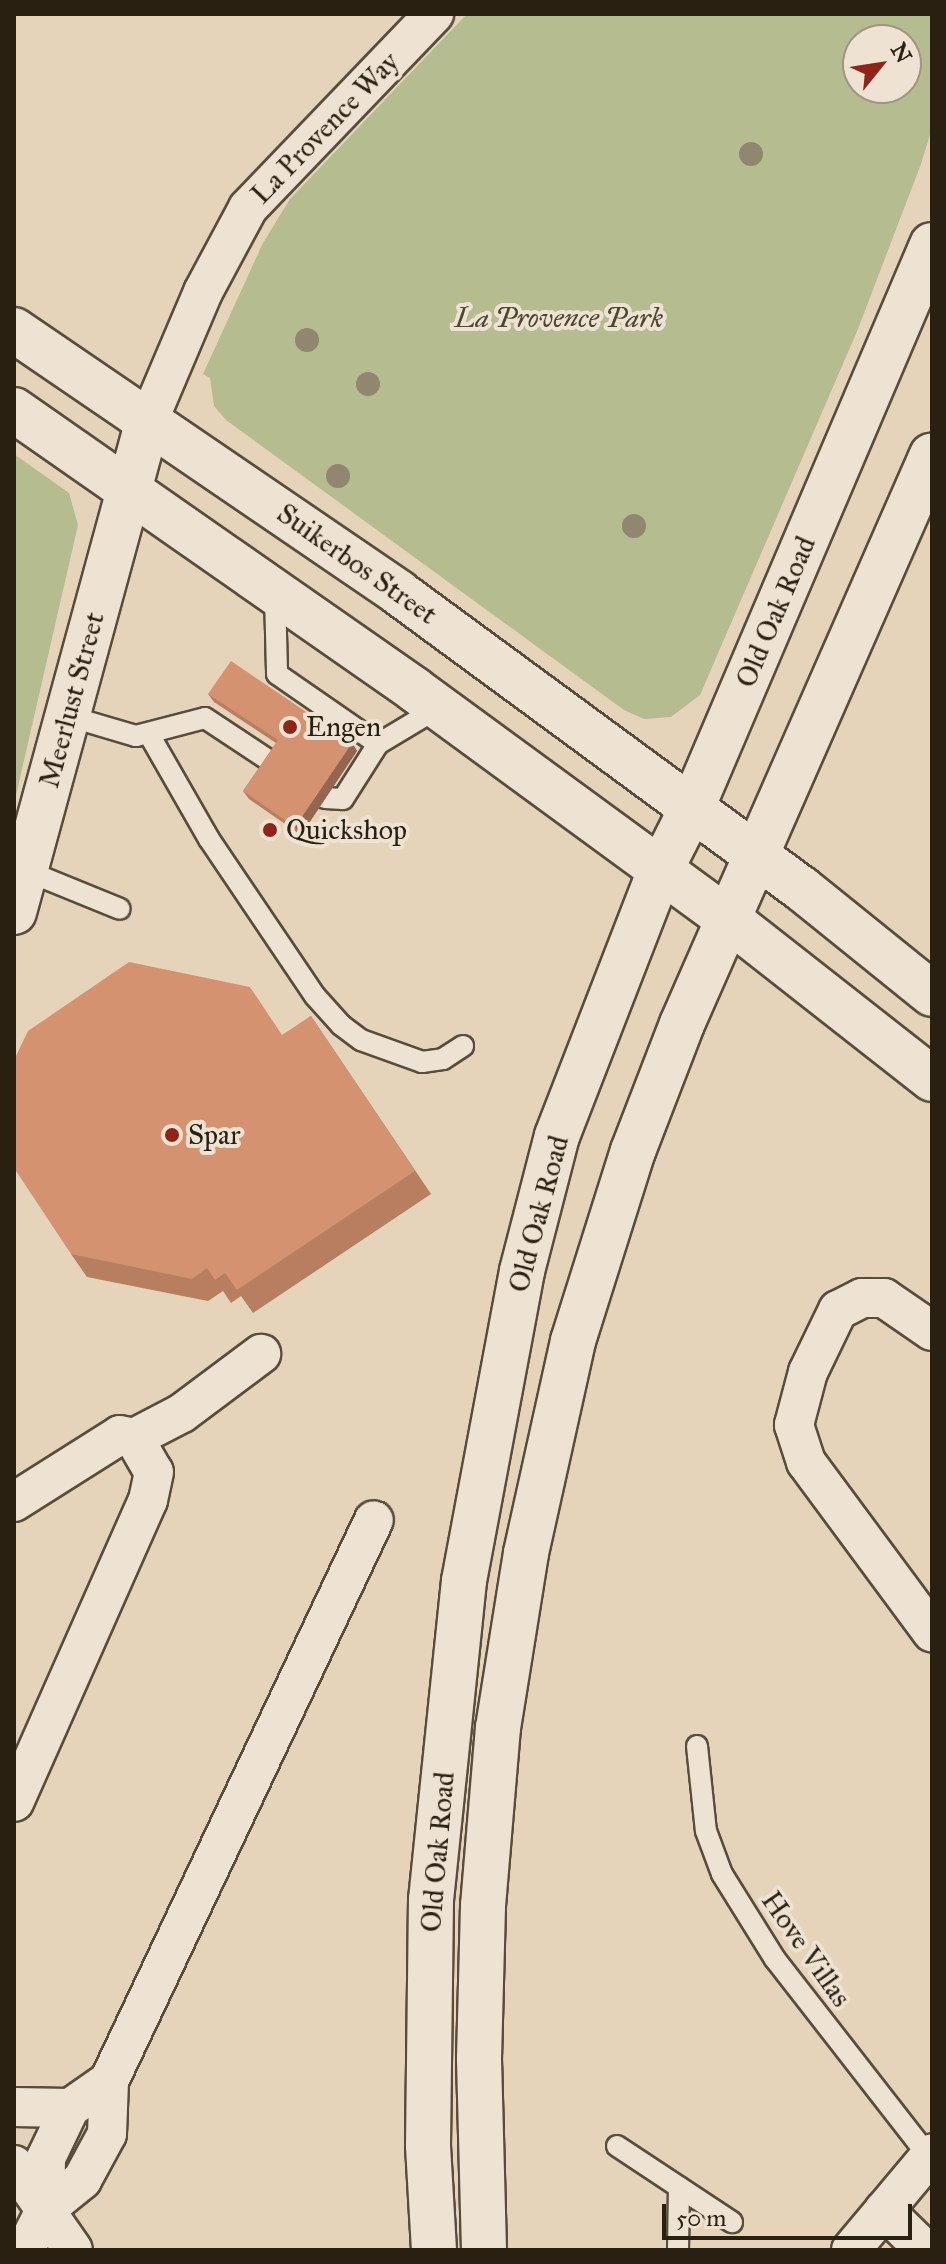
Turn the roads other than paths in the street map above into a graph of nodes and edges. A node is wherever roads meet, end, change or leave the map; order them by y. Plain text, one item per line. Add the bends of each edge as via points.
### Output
1 (434, 14) edge
2 (932, 245) edge
3 (14, 330) edge
4 (14, 410) edge
5 (147, 424) junction
6 (932, 455) edge
7 (126, 488) junction
8 (275, 589) junction
9 (438, 708) junction
10 (68, 716) junction
11 (150, 736) junction
12 (378, 744) junction
13 (273, 763) edge
14 (325, 798) dead end
15 (692, 808) junction
16 (758, 857) junction
17 (27, 871) junction
18 (660, 871) junction
19 (120, 909) dead end
20 (14, 912) edge
21 (727, 918) junction
22 (932, 994) edge
23 (463, 1046) dead end
24 (932, 1079) edge
25 (932, 1331) edge
26 (261, 1354) dead end
27 (134, 1438) junction
28 (14, 1502) edge
29 (374, 1520) dead end
30 (931, 1628) edge
31 (697, 1746) dead end
32 (14, 1802) edge
33 (87, 2097) junction
34 (14, 2107) edge
35 (617, 2146) dead end
36 (930, 2155) edge
37 (14, 2165) edge
38 (679, 2187) junction
39 (45, 2210) junction
40 (884, 2210) junction
41 (732, 2222) dead end
42 (25, 2250) edge
43 (73, 2250) edge
44 (434, 2250) edge
45 (484, 2250) edge
46 (678, 2250) edge
47 (851, 2250) edge
48 (925, 2250) edge

1 - 5 street, La Provence Way via 248,208 203,292
2 - 15 main road, Old Oak Road
3 - 5 main road, Suikerbos Street
4 - 7 main road
5 - 7 main road, Meerlust Street
5 - 15 main road, Suikerbos Street via 399,593
6 - 16 main road, Old Oak Road
7 - 8 main road
7 - 10 main road, Meerlust Street
8 - 9 main road
8 - 12 lane via 272,682
9 - 12 lane
9 - 18 main road
10 - 11 lane
10 - 17 main road, Meerlust Street
11 - 13 lane via 205,718 239,729
11 - 23 lane via 223,860 315,996 341,1025 361,1040 422,1062 443,1059
12 - 14 lane via 342,801
15 - 16 main road, Suikerbos Street
15 - 18 main road, Old Oak Road
16 - 21 main road, Old Oak Road
16 - 22 main road, Suikerbos Street
17 - 19 lane
17 - 20 main road, Meerlust Street
18 - 21 main road
18 - 44 main road, Old Oak Road via 557,1136 522,1271 469,1551 431,1900 428,2145
21 - 24 main road
21 - 45 main road, Old Oak Road via 633,1151 573,1341 526,1553 498,1728 483,1906 479,2059
25 - 30 street via 884,1298 862,1298 838,1310 825,1326 794,1425 806,1462
26 - 27 street via 182,1413
27 - 28 street via 109,1438
27 - 32 street via 154,1472 148,1500
29 - 33 street
31 - 36 lane, Hove Villas via 706,1831 726,1882 775,1959
33 - 34 street
33 - 39 street via 46,2158
33 - 39 street via 107,2134 82,2180
35 - 38 lane
36 - 40 street
37 - 39 street
38 - 41 lane
38 - 46 lane
39 - 42 street
39 - 43 street
40 - 47 street
40 - 48 street

